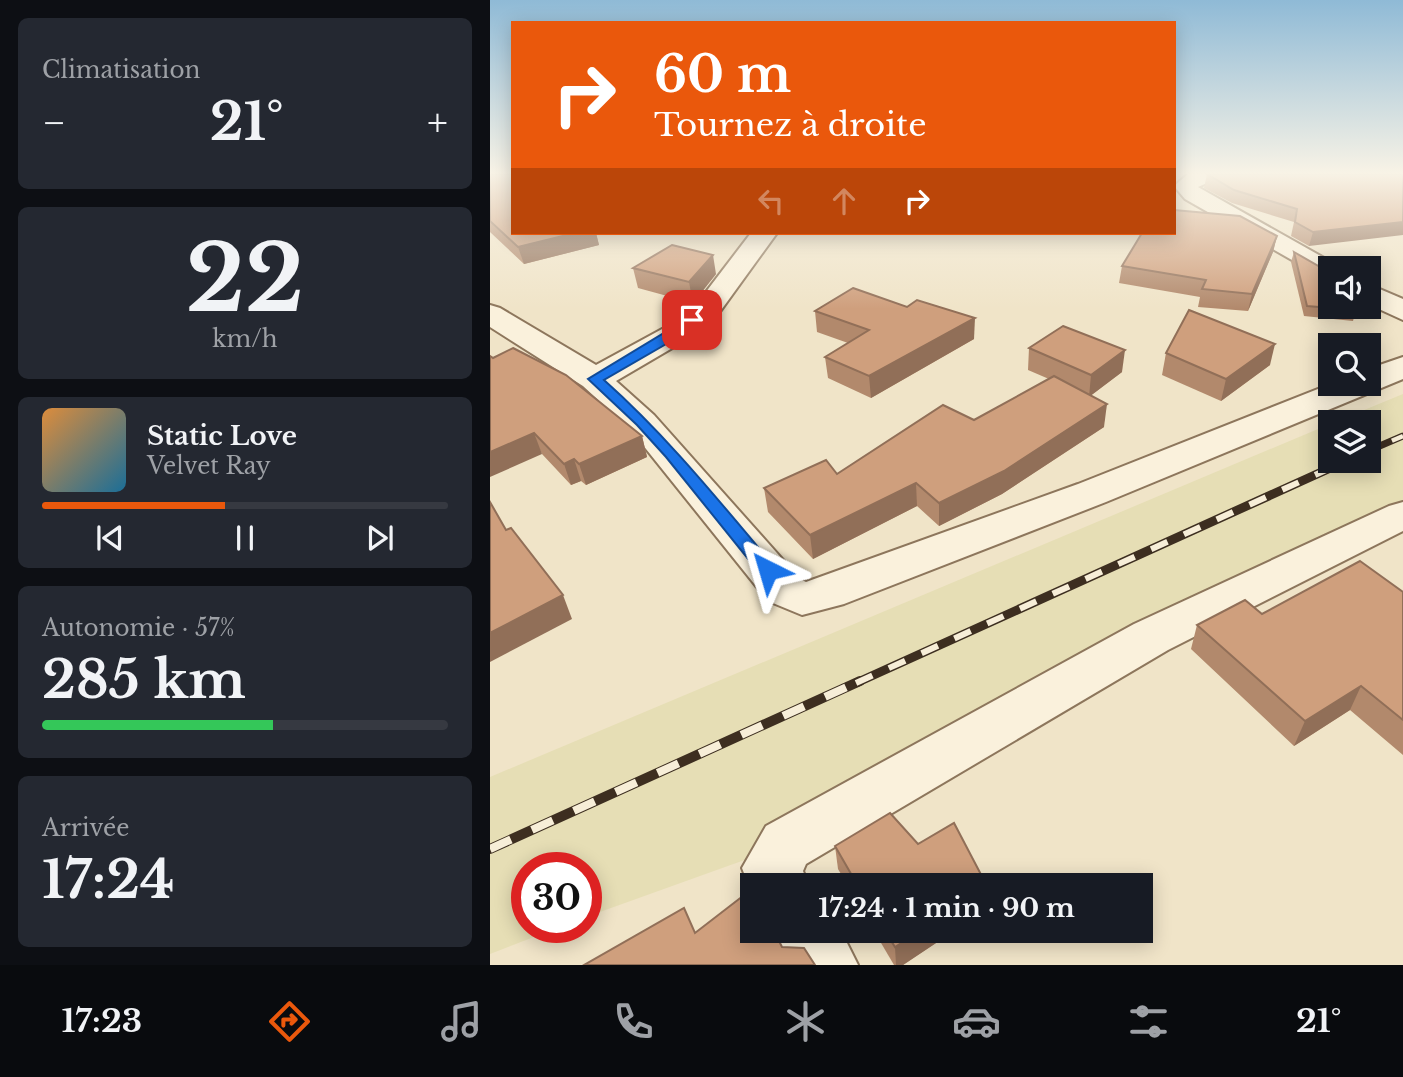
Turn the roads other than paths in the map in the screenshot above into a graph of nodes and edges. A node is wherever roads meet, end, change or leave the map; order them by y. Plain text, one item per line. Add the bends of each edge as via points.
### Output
1 (1238, 219) edge
2 (763, 235) edge
3 (1318, 263) edge
4 (1381, 299) edge
5 (1403, 311) edge
6 (490, 314) edge
7 (1403, 367) edge
8 (1381, 376) edge
9 (595, 379) junction
10 (1331, 396) edge
11 (1403, 515) edge
12 (774, 873) edge
13 (811, 943) edge
14 (825, 965) edge

1 - 3 street
2 - 9 street via 709,307 675,334
4 - 5 street
6 - 9 street
7 - 8 street
9 - 10 street via 671,453 784,590 802,599 1092,493
11 - 12 street via 1152,637 786,845 772,868
13 - 14 street

